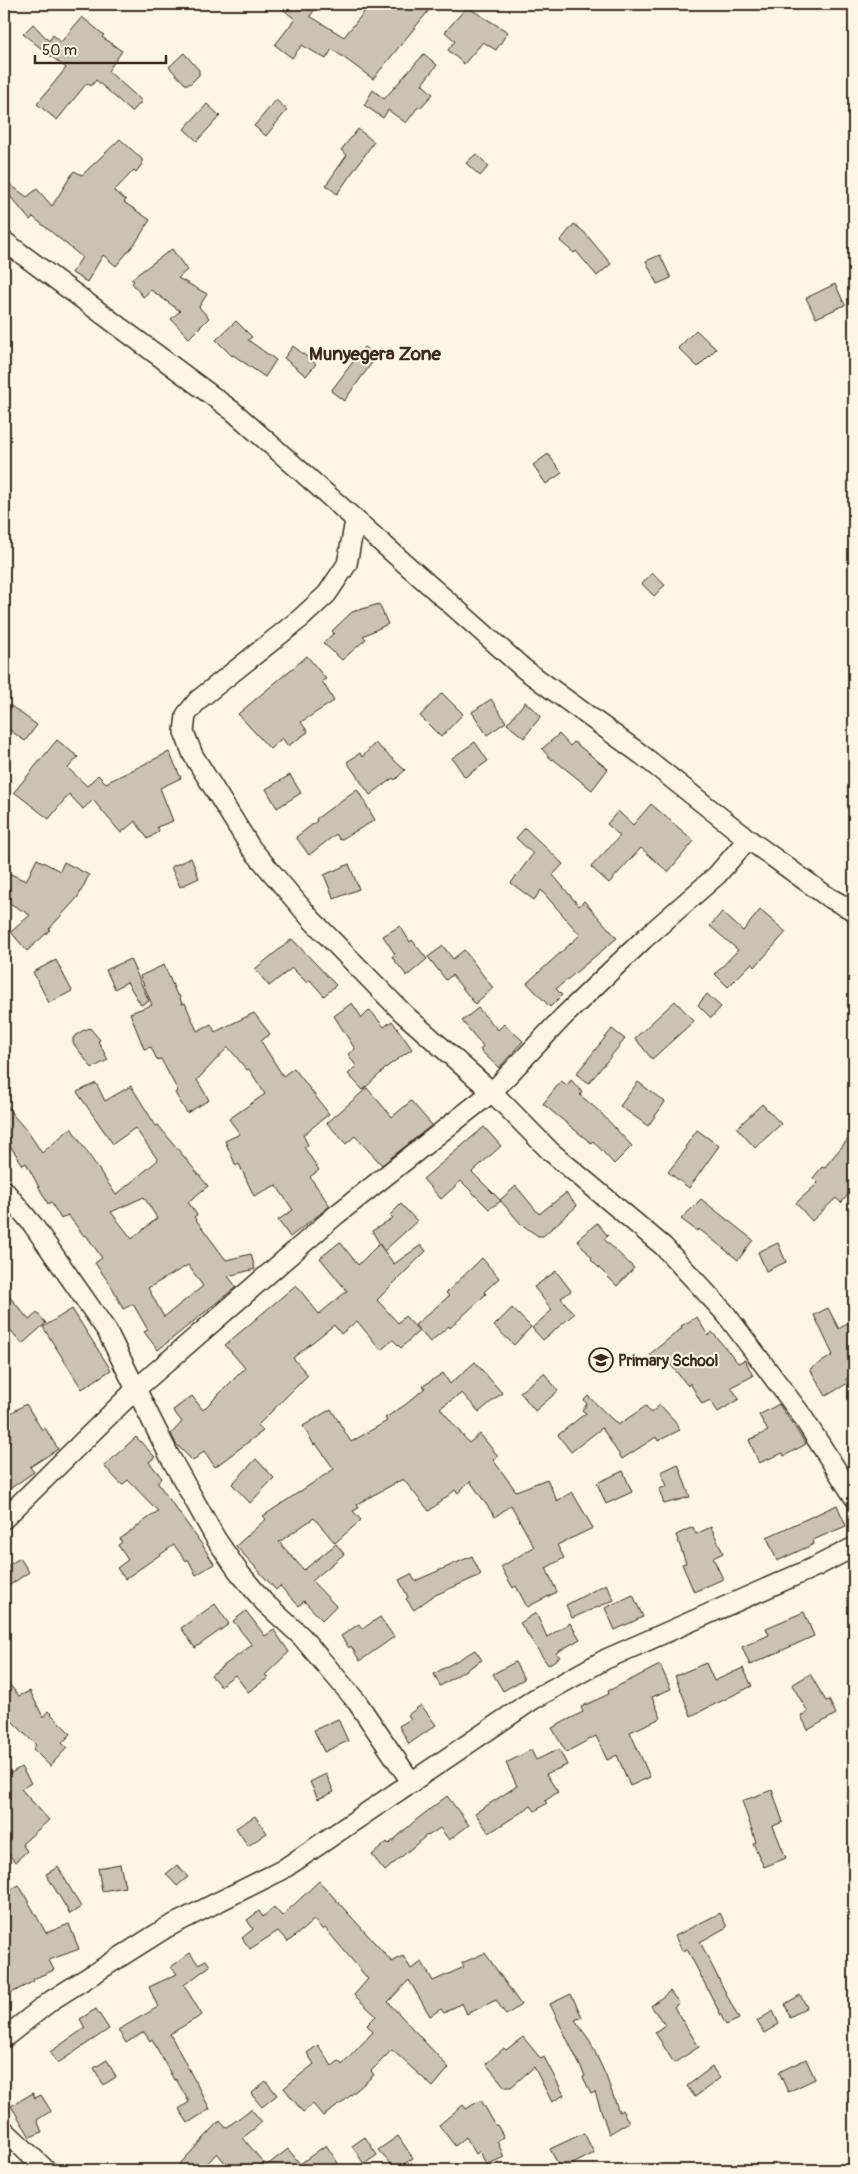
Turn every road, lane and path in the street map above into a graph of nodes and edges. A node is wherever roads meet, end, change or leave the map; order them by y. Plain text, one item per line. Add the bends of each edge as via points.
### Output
1 (4, 241) edge
2 (355, 521) junction
3 (748, 840) junction
4 (854, 911) edge
5 (492, 1092) junction
6 (4, 1190) edge
7 (136, 1389) junction
8 (854, 1497) edge
9 (4, 1519) edge
10 (854, 1547) edge
11 (412, 1783) junction
12 (4, 2038) edge
13 (4, 2130) edge
14 (46, 2170) edge

1 - 2 street via 234,412
2 - 3 street via 524,669 642,755
2 - 5 street via 347,564 327,594 198,700 186,715 184,732 193,755 251,848 299,905 404,1014
3 - 4 street via 828,897
3 - 5 street via 717,875 564,1016
5 - 7 street via 336,1215
5 - 8 street via 551,1152 663,1246 724,1313 800,1413
6 - 7 street via 89,1302
7 - 9 street
7 - 11 street via 216,1539 238,1571 264,1602 301,1636 357,1702
10 - 11 street via 799,1575 606,1659 534,1699
11 - 12 street via 282,1870 166,1928 52,2000
13 - 14 street

